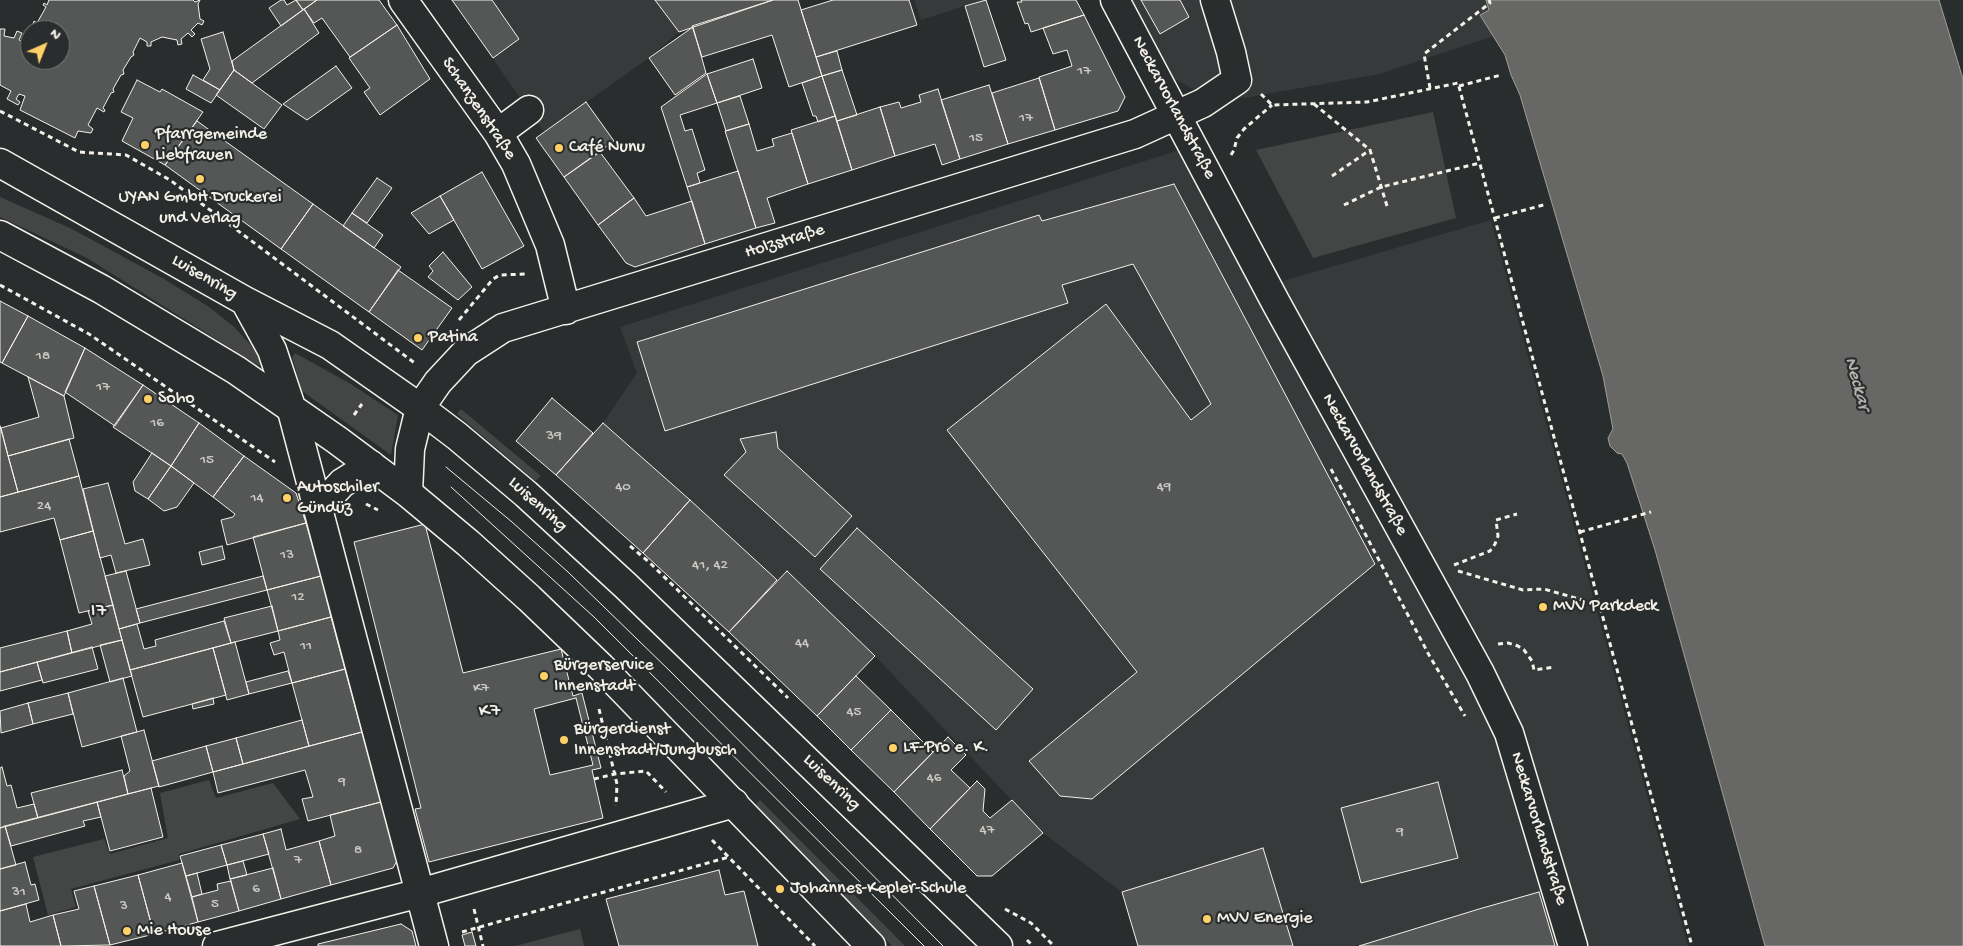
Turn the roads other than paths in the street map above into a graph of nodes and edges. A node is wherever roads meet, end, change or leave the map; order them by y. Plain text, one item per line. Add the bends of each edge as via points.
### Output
1 (403, 0) edge
2 (1115, 0) edge
3 (1215, 0) edge
4 (529, 110) dead end
5 (1176, 115) junction
6 (498, 134) junction
7 (0, 164) edge
8 (0, 235) edge
9 (245, 301) junction
10 (566, 310) junction
11 (291, 407) junction
12 (420, 408) junction
13 (371, 464) junction
14 (408, 493) junction
15 (318, 509) junction
16 (734, 803) junction
17 (420, 893) junction
18 (445, 940) edge
19 (217, 946) edge
20 (870, 946) edge
21 (998, 946) edge
22 (1573, 946) edge

1 - 6 street, Schanzenstraße
2 - 5 street, Neckarvorlandstraße
3 - 5 street, Holzstraße via 1237,80
4 - 6 street
5 - 10 street, Holzstraße via 1126,137
5 - 22 street, Neckarvorlandstraße via 1480,673 1509,733
6 - 10 street, Schanzenstraße via 516,164 550,244
7 - 9 street, Luisenring
8 - 11 street via 101,288
9 - 11 street via 272,350
9 - 12 street, Luisenring via 330,345
10 - 12 street, Holzstraße via 503,328 466,352 438,382
11 - 13 street
11 - 15 street
12 - 14 street via 410,449
12 - 21 street, Luisenring via 518,487 626,586
13 - 14 street
13 - 15 street via 342,483
14 - 16 street via 529,598
15 - 17 street
16 - 17 street
16 - 20 street
17 - 18 street
17 - 19 street

